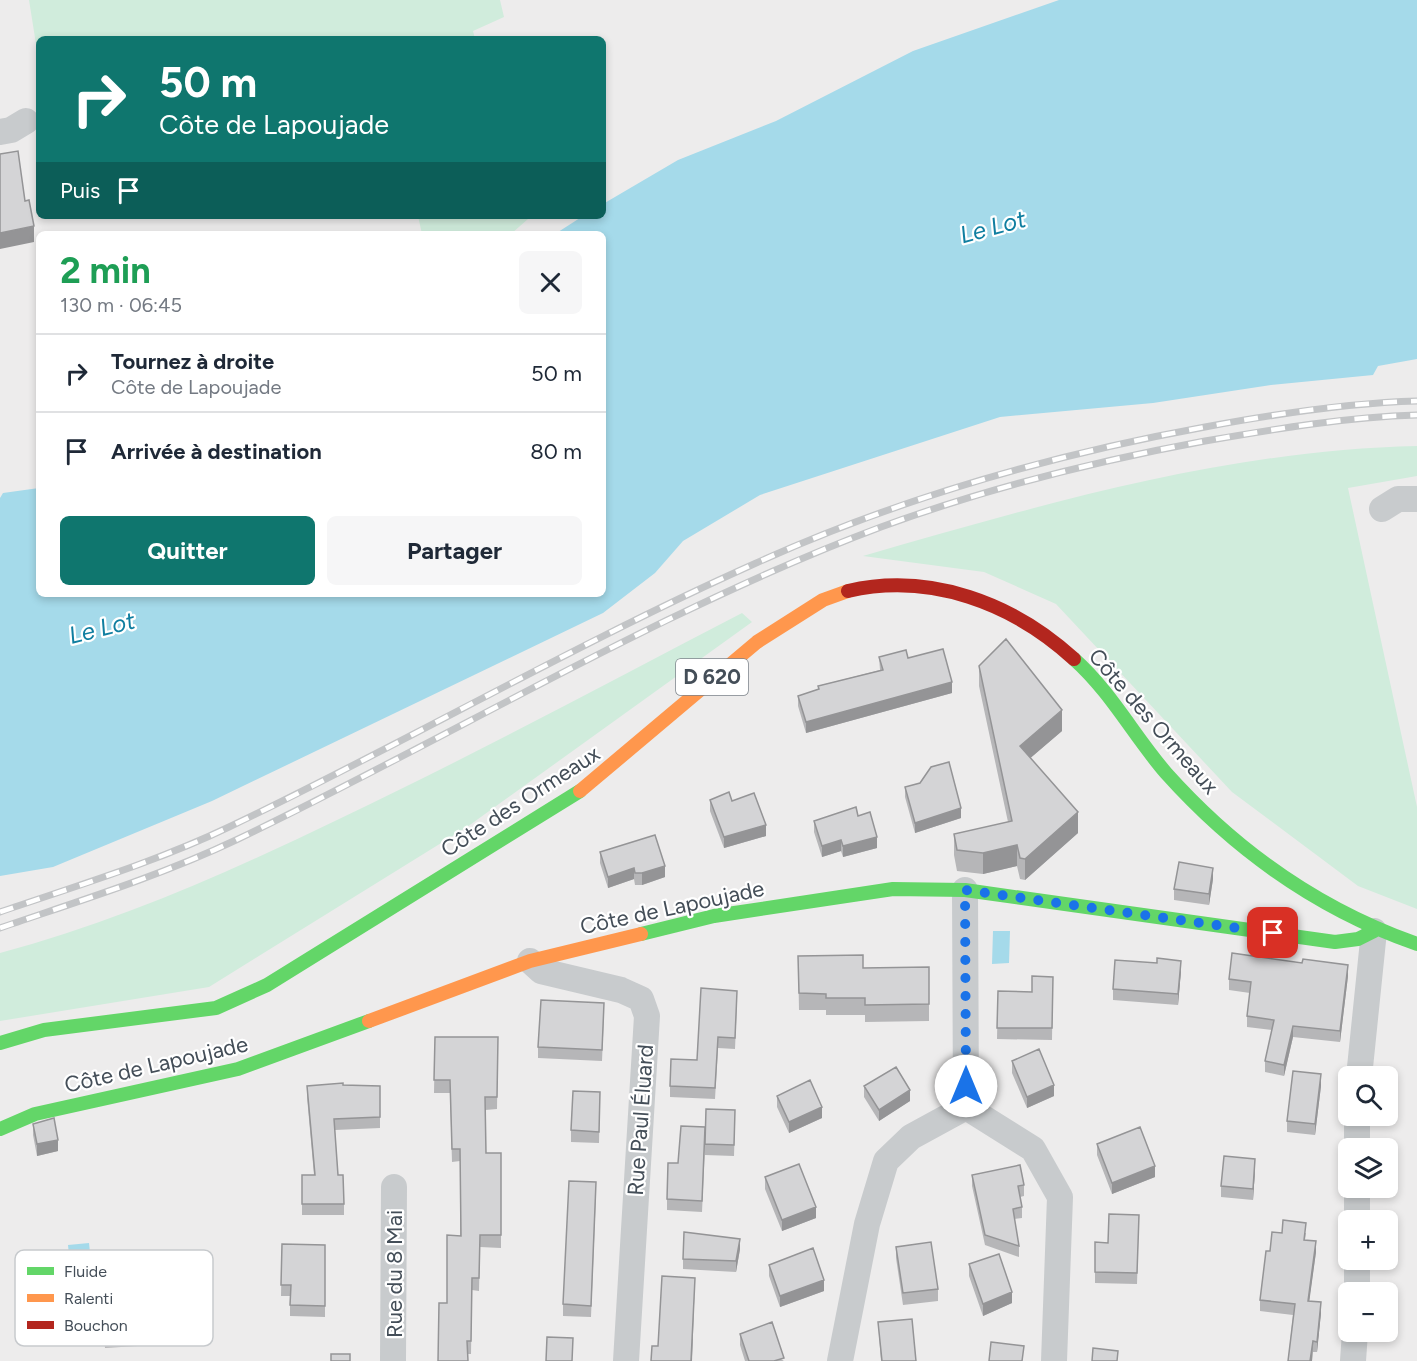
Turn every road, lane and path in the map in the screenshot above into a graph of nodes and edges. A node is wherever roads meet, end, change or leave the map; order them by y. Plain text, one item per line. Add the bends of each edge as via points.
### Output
1 (26, 121) dead end
2 (0, 132) edge
3 (1417, 499) edge
4 (1382, 509) dead end
5 (965, 890) junction
6 (1374, 931) junction
7 (1417, 944) edge
8 (530, 961) junction
9 (0, 1043) edge
10 (1360, 1066) edge
11 (966, 1107) junction
12 (0, 1129) edge
13 (394, 1187) dead end
14 (1354, 1342) edge
15 (393, 1361) edge
16 (626, 1361) edge
17 (840, 1361) edge
18 (1054, 1361) edge
19 (1353, 1361) edge

1 - 2 street
3 - 4 street via 1398,500
5 - 6 main road, Côte de Lapoujade via 1335,942 1358,939
5 - 8 main road, Côte de Lapoujade via 893,889 714,916
5 - 11 street
6 - 7 main road, Côte des Ormeaux / D 620
6 - 9 main road, Côte des Ormeaux / D 620 via 1276,873 1223,828 1178,785 1085,670 1025,620 973,596 939,589 869,587 825,599 782,625 716,674 621,760 576,794 267,986 216,1008 44,1030
6 - 10 street
8 - 12 main road, Côte de Lapoujade via 238,1070 35,1114
8 - 16 street, Rue Paul Éluard via 541,971 621,990 641,999 647,1016
11 - 17 street via 911,1137 886,1161 867,1224
11 - 18 street via 1033,1149 1060,1197
13 - 15 street, Rue du 8 Mai
14 - 19 street

